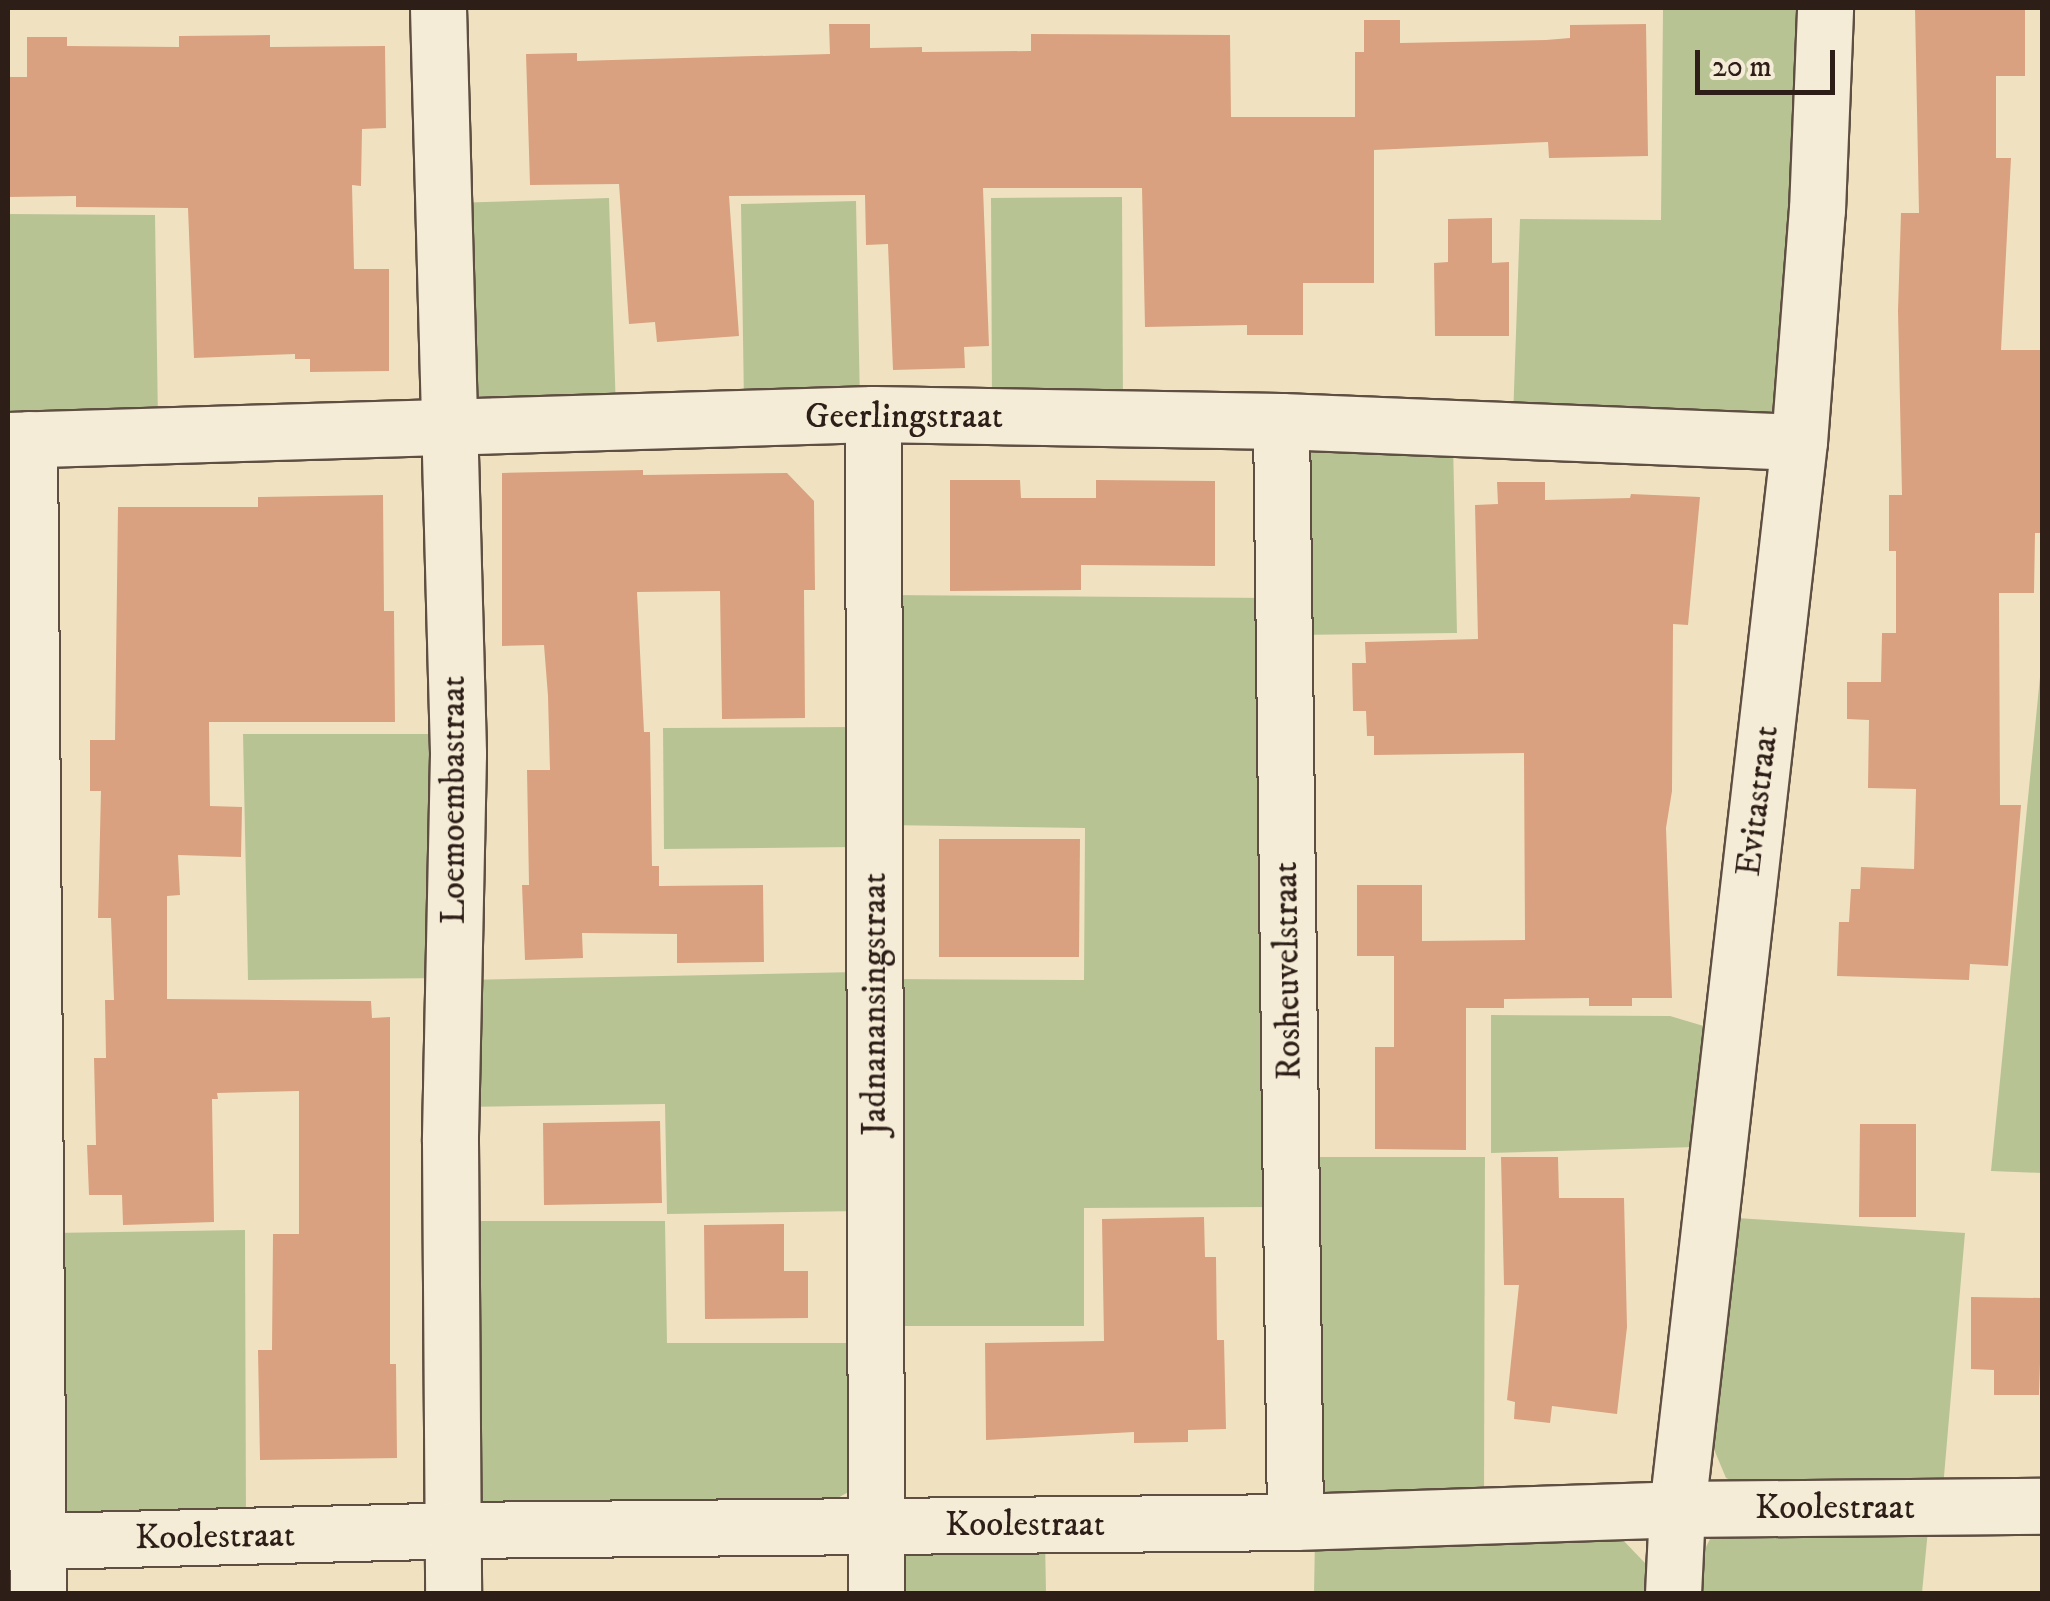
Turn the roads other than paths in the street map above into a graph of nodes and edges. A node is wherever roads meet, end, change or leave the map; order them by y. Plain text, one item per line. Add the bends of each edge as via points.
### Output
1 (438, 8) edge
2 (1825, 8) edge
3 (873, 414) junction
4 (1281, 421) junction
5 (446, 427) junction
6 (18, 439) edge
7 (1800, 442) junction
8 (2042, 1506) edge
9 (1677, 1508) junction
10 (1295, 1522) junction
11 (876, 1526) junction
12 (453, 1530) junction
13 (28, 1559) edge
14 (454, 1594) edge
15 (876, 1594) edge
16 (1674, 1594) edge

1 - 5 street, Loemoembastraat
2 - 7 street, Evitastraat
3 - 4 street, Geerlingstraat
3 - 5 street, Geerlingstraat
3 - 11 street, Jadnanansingstraat
4 - 7 street, Geerlingstraat
4 - 10 street, Rosheuvelstraat
5 - 6 street, Geerlingstraat
5 - 12 street, Loemoembastraat via 458,754 450,1141
6 - 13 street
7 - 9 street, Evitastraat
8 - 9 street, Koolestraat
9 - 10 street, Koolestraat
9 - 16 street, Evitastraat
10 - 11 street, Koolestraat
11 - 12 street, Koolestraat
11 - 15 street, Jadnanansingstraat
12 - 13 street, Koolestraat
12 - 14 street, Loemoembastraat

